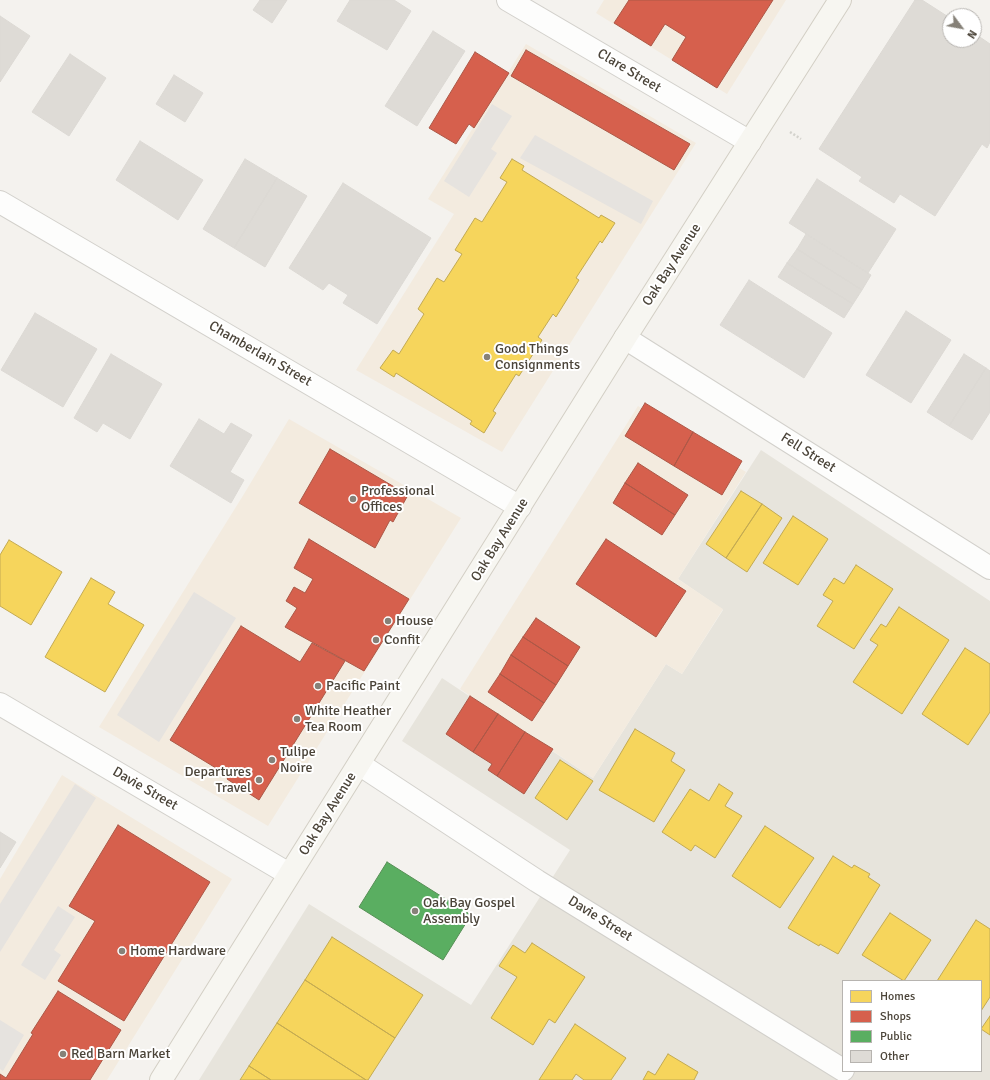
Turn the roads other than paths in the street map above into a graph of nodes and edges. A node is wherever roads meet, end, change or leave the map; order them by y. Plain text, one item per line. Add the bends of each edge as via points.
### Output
1 (508, 0) edge
2 (840, 0) edge
3 (750, 142) junction
4 (0, 202) edge
5 (625, 338) junction
6 (520, 507) junction
7 (990, 568) edge
8 (0, 704) edge
9 (359, 764) junction
10 (290, 874) junction
11 (842, 1069) edge
12 (847, 1072) edge
13 (161, 1080) edge
14 (859, 1080) edge

1 - 3 street, Clare Street
2 - 3 main road, Oak Bay Avenue
3 - 5 main road, Oak Bay Avenue
4 - 6 street, Chamberlain Street
5 - 6 main road, Oak Bay Avenue
5 - 7 street, Fell Street
6 - 9 main road, Oak Bay Avenue
8 - 10 street, Davie Street
9 - 10 main road, Oak Bay Avenue
9 - 11 street, Davie Street via 537,881
10 - 13 main road, Oak Bay Avenue
12 - 14 street, Davie Street

